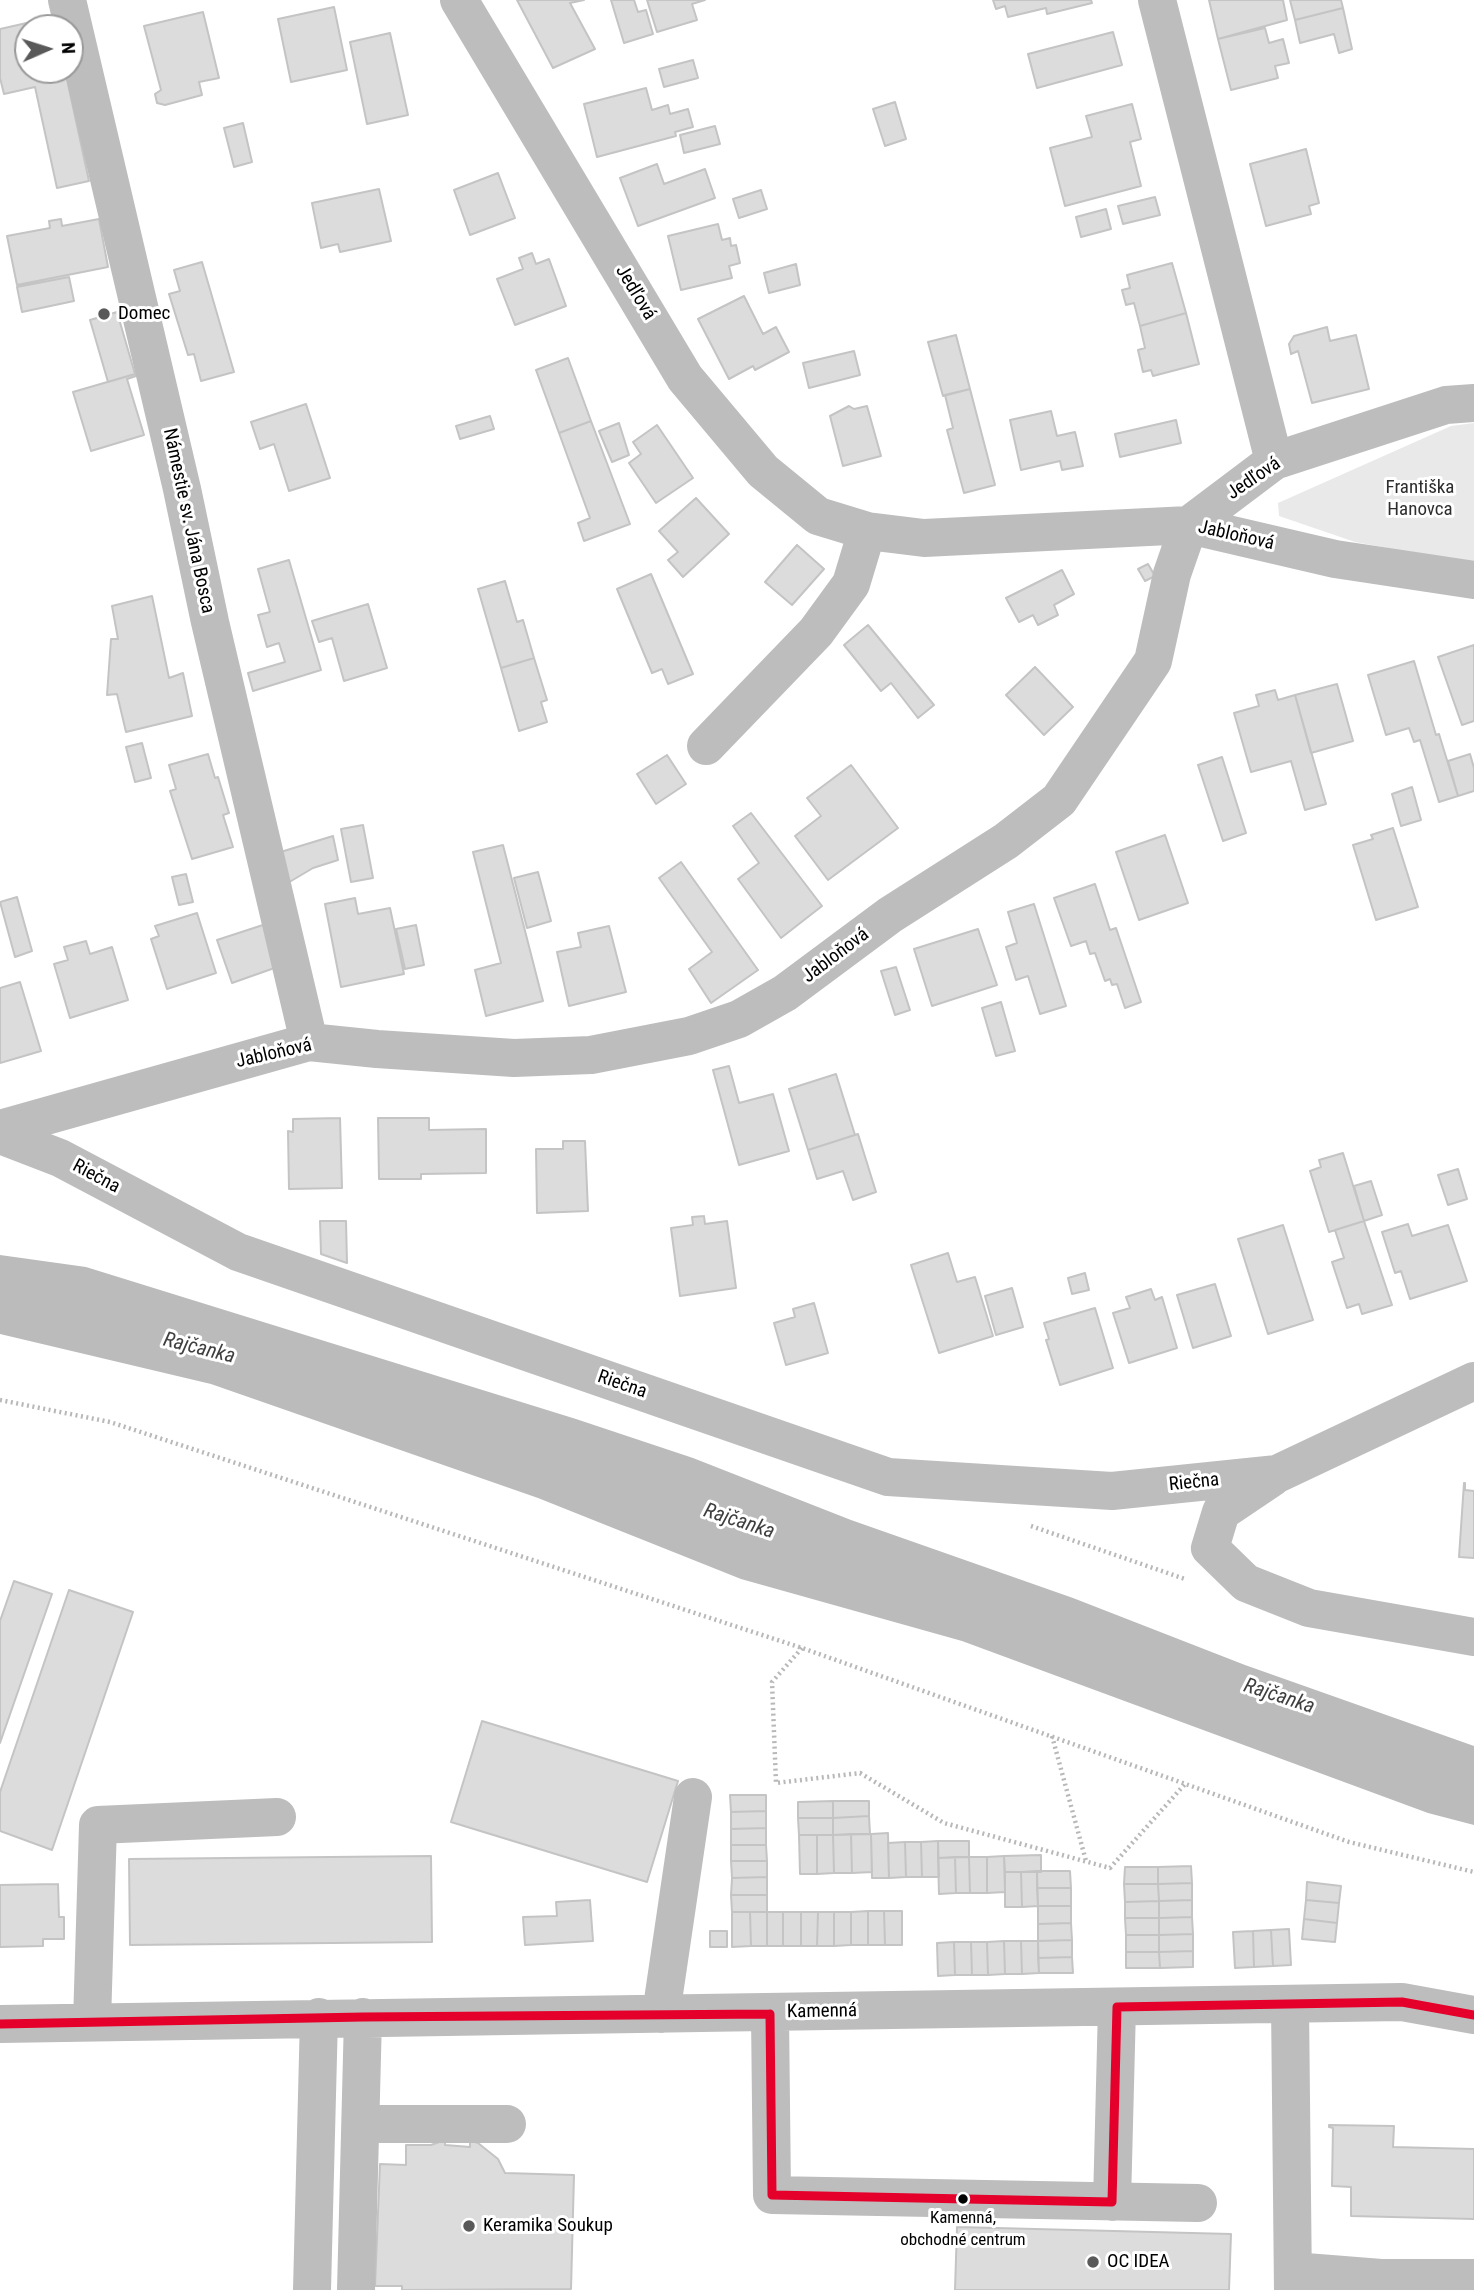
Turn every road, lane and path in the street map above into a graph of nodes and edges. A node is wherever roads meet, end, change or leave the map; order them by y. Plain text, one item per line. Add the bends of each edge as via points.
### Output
1 (67, 0) edge
2 (459, 0) edge
3 (1157, 0) edge
4 (1474, 403) edge
5 (1274, 461) junction
6 (1189, 524) junction
7 (867, 531) junction
8 (1474, 580) edge
9 (706, 746) dead end
10 (309, 1042) junction
11 (0, 1129) edge
12 (0, 1135) edge
13 (1474, 1381) edge
14 (0, 1400) edge
15 (1277, 1474) junction
16 (1018, 1522) dead end
17 (1188, 1580) dead end
18 (1474, 1637) edge
19 (802, 1648) junction
20 (1052, 1736) junction
21 (1185, 1784) junction
22 (693, 1797) dead end
23 (277, 1817) dead end
24 (1087, 1862) junction
25 (1474, 1872) edge
26 (1290, 2004) junction
27 (1117, 2007) junction
28 (661, 2014) junction
29 (770, 2014) junction
30 (1474, 2015) edge
31 (319, 2017) junction
32 (363, 2017) junction
33 (92, 2022) junction
34 (0, 2024) edge
35 (361, 2124) junction
36 (507, 2124) dead end
37 (1112, 2202) junction
38 (1198, 2203) dead end
39 (1474, 2278) edge
40 (1293, 2280) edge
41 (312, 2290) edge
42 (356, 2290) edge

1 - 10 street, Námestie sv. Jána Bosca
2 - 7 street, Jedľová via 685,378 763,471 818,516
3 - 5 street
4 - 5 street, Jedľová via 1446,405
5 - 6 street, Jedľová
6 - 7 street, Jedľová via 924,538
6 - 8 street, Jabloňová via 1335,559
6 - 10 street, Jabloňová via 1172,574 1153,662 1059,800 785,993 738,1019 689,1036 591,1055 514,1058
7 - 9 street via 851,584 816,632
10 - 11 street, Jabloňová
12 - 15 street, Riečna via 60,1158 238,1252 888,1477 1112,1492
13 - 15 street, Riečna
14 - 19 path via 110,1422
15 - 18 street, Riečna via 1221,1512 1210,1548 1246,1583 1309,1608
16 - 17 path
19 - 20 path
19 - 24 path via 772,1682 776,1783 860,1773 944,1824
20 - 21 path
20 - 24 path
21 - 24 path via 1110,1868
21 - 25 path via 1349,1842
22 - 28 street
23 - 33 street via 98,1825
26 - 27 street, Kamenná
26 - 30 street, Kamenná via 1402,2002
26 - 40 street
27 - 29 street, Kamenná
27 - 37 street
28 - 29 street, Kamenná
28 - 32 street, Kamenná
29 - 37 street via 772,2195
31 - 32 street, Kamenná
31 - 33 street, Kamenná
31 - 41 street
32 - 35 street
33 - 34 street, Kamenná
35 - 36 street
35 - 42 street
37 - 38 street
39 - 40 street

